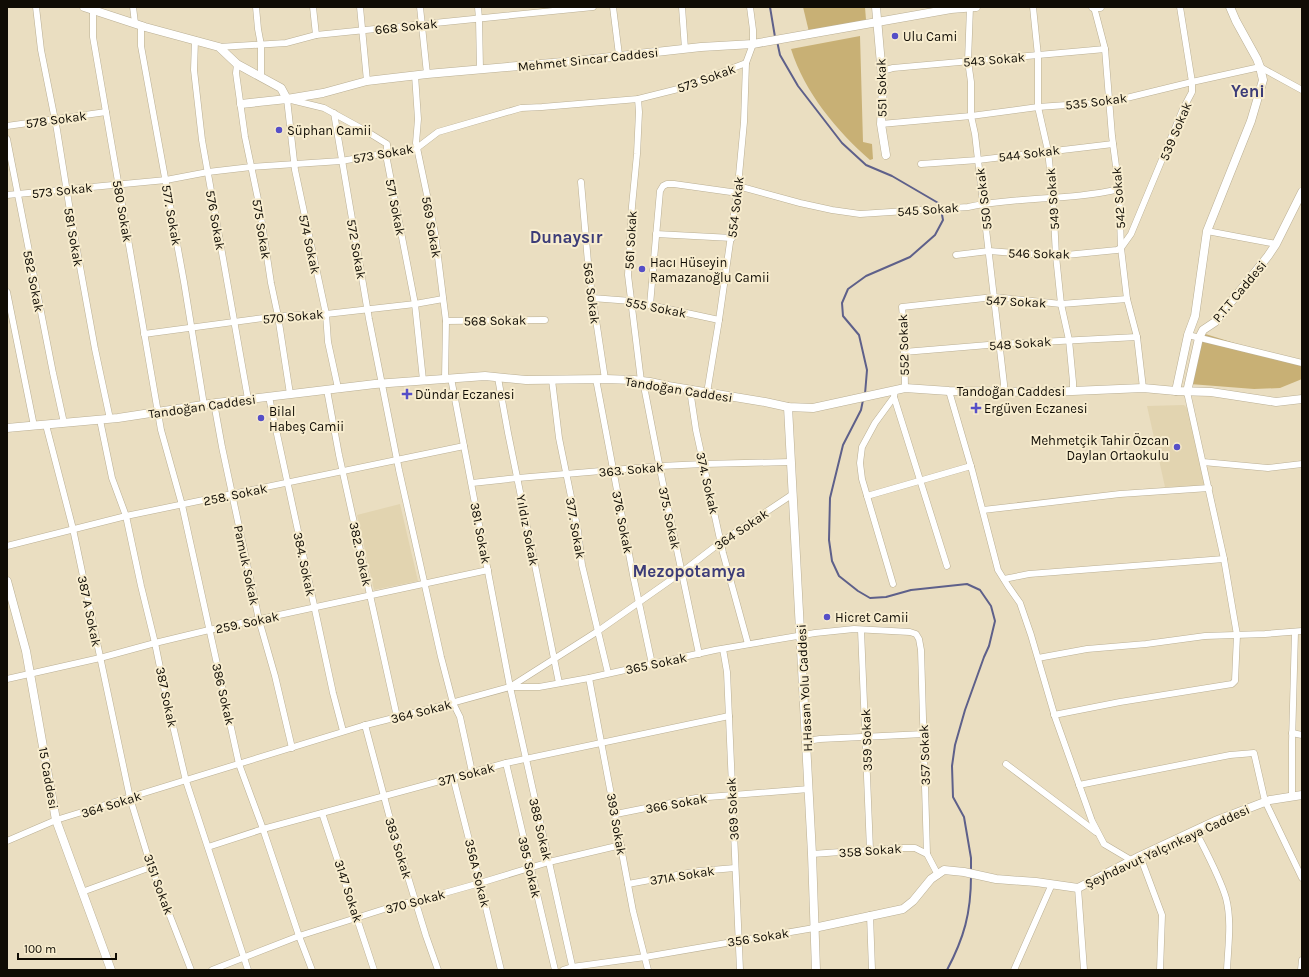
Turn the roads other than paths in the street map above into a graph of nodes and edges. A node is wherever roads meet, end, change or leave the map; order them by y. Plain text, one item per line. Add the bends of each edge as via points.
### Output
1 (36, 7) edge
2 (84, 7) edge
3 (133, 7) edge
4 (256, 7) edge
5 (313, 7) edge
6 (360, 7) edge
7 (420, 7) edge
8 (478, 7) edge
9 (593, 7) edge
10 (613, 7) edge
11 (682, 7) edge
12 (750, 7) edge
13 (876, 7) edge
14 (972, 7) edge
15 (1033, 7) edge
16 (1095, 7) edge
17 (1180, 7) edge
18 (1230, 7) edge
19 (93, 10) junction
20 (542, 10) edge
21 (480, 19) junction
22 (878, 22) junction
23 (138, 24) junction
24 (421, 24) junction
25 (363, 30) junction
26 (316, 35) junction
27 (195, 40) junction
28 (753, 44) junction
29 (262, 45) junction
30 (219, 46) junction
31 (685, 49) junction
32 (1105, 49) junction
33 (619, 56) junction
34 (1038, 56) junction
35 (968, 61) junction
36 (746, 63) junction
37 (237, 64) junction
38 (1260, 67) junction
39 (480, 69) junction
40 (882, 71) junction
41 (427, 74) junction
42 (415, 75) junction
43 (261, 76) junction
44 (367, 81) junction
45 (1192, 82) junction
46 (1302, 90) edge
47 (287, 99) junction
48 (638, 99) junction
49 (1110, 102) junction
50 (241, 104) junction
51 (1038, 107) junction
52 (106, 112) junction
53 (334, 113) junction
54 (971, 116) junction
55 (55, 118) junction
56 (881, 124) junction
57 (7, 126) edge
58 (7, 139) edge
59 (1113, 144) junction
60 (417, 148) junction
61 (1048, 151) junction
62 (387, 153) junction
63 (886, 155) dead end
64 (978, 160) junction
65 (341, 161) junction
66 (920, 164) dead end
67 (294, 165) junction
68 (251, 167) junction
69 (208, 172) junction
70 (166, 180) junction
71 (581, 182) dead end
72 (118, 185) junction
73 (738, 186) junction
74 (1119, 189) junction
75 (67, 191) junction
76 (1302, 192) edge
77 (738, 193) junction
78 (17, 194) junction
79 (7, 195) edge
80 (1054, 198) junction
81 (983, 204) junction
82 (1207, 231) junction
83 (656, 234) junction
84 (732, 238) junction
85 (1276, 244) junction
86 (1121, 248) junction
87 (989, 251) junction
88 (956, 255) dead end
89 (1056, 256) junction
90 (7, 292) edge
91 (994, 297) junction
92 (592, 298) junction
93 (1127, 298) junction
94 (443, 300) junction
95 (632, 301) junction
96 (414, 304) junction
97 (1061, 304) junction
98 (650, 305) junction
99 (906, 306) joint
100 (368, 309) junction
101 (326, 314) junction
102 (278, 316) junction
103 (545, 320) dead end
104 (719, 320) junction
105 (446, 321) junction
106 (235, 322) junction
107 (191, 327) junction
108 (144, 334) junction
109 (1188, 335) junction
110 (1137, 337) junction
111 (1198, 338) junction
112 (1069, 340) junction
113 (1000, 344) junction
114 (904, 352) junction
115 (1302, 363) edge
116 (498, 378) junction
117 (448, 379) junction
118 (596, 379) junction
119 (605, 379) junction
120 (423, 380) junction
121 (552, 380) junction
122 (642, 381) junction
123 (381, 384) junction
124 (338, 388) junction
125 (905, 388) junction
126 (1143, 388) junction
127 (327, 390) junction
128 (690, 390) junction
129 (949, 391) junction
130 (1004, 391) junction
131 (1073, 391) junction
132 (1176, 391) junction
133 (1187, 392) junction
134 (707, 393) junction
135 (290, 394) junction
136 (895, 394) junction
137 (269, 397) junction
138 (1302, 398) edge
139 (248, 399) junction
140 (214, 403) junction
141 (204, 405) junction
142 (788, 407) junction
143 (158, 412) junction
144 (110, 419) junction
145 (100, 420) junction
146 (64, 423) junction
147 (46, 425) junction
148 (34, 426) junction
149 (7, 428) edge
150 (464, 446) junction
151 (397, 459) junction
152 (791, 462) junction
153 (1202, 462) junction
154 (704, 464) junction
155 (1302, 464) edge
156 (660, 466) junction
157 (971, 466) junction
158 (343, 470) junction
159 (613, 471) junction
160 (566, 475) junction
161 (518, 478) junction
162 (920, 480) junction
163 (288, 483) junction
164 (472, 484) junction
165 (1209, 488) junction
166 (232, 494) junction
167 (793, 494) junction
168 (867, 496) junction
169 (182, 505) junction
170 (983, 510) junction
171 (126, 516) junction
172 (73, 529) junction
173 (721, 542) junction
174 (7, 546) edge
175 (1224, 559) junction
176 (946, 566) dead end
177 (488, 570) junction
178 (682, 572) junction
179 (1004, 579) junction
180 (7, 581) edge
181 (425, 584) junction
182 (893, 584) dead end
183 (370, 596) junction
184 (638, 602) junction
185 (315, 607) junction
186 (259, 620) junction
187 (210, 630) junction
188 (861, 630) junction
189 (598, 631) junction
190 (1302, 631) edge
191 (1295, 632) junction
192 (916, 634) joint
193 (801, 635) junction
194 (1237, 635) junction
195 (155, 643) junction
196 (748, 644) junction
197 (723, 649) junction
198 (699, 654) junction
199 (100, 658) junction
200 (554, 658) junction
201 (1038, 658) junction
202 (652, 664) junction
203 (30, 673) junction
204 (608, 673) junction
205 (589, 678) junction
206 (7, 679) edge
207 (559, 683) junction
208 (510, 687) junction
209 (453, 703) junction
210 (1054, 715) junction
211 (729, 716) junction
212 (397, 717) junction
213 (365, 725) junction
214 (343, 731) junction
215 (1292, 733) junction
216 (924, 734) junction
217 (1302, 735) edge
218 (866, 737) junction
219 (807, 741) junction
220 (602, 743) junction
221 (292, 748) junction
222 (526, 758) junction
223 (506, 763) junction
224 (239, 764) junction
225 (1006, 764) dead end
226 (472, 772) junction
227 (453, 777) junction
228 (186, 781) junction
229 (1079, 785) junction
230 (809, 789) junction
231 (732, 795) junction
232 (1302, 795) edge
233 (384, 796) junction
234 (1292, 797) junction
235 (130, 798) junction
236 (1265, 801) junction
237 (322, 813) junction
238 (616, 814) junction
239 (56, 820) junction
240 (263, 829) junction
241 (1195, 830) junction
242 (1099, 834) junction
243 (7, 841) edge
244 (621, 845) junction
245 (208, 847) junction
246 (870, 850) junction
247 (812, 854) junction
248 (928, 854) junction
249 (1140, 856) junction
250 (1131, 860) junction
251 (549, 862) junction
252 (151, 867) junction
253 (530, 867) junction
254 (736, 868) junction
255 (938, 875) junction
256 (1302, 878) edge
257 (480, 883) junction
258 (628, 884) junction
259 (1052, 884) junction
260 (1078, 888) junction
261 (82, 892) junction
262 (416, 902) junction
263 (870, 915) junction
264 (357, 918) junction
265 (814, 928) junction
266 (299, 936) junction
267 (740, 940) junction
268 (645, 957) junction
269 (243, 958) junction
270 (1302, 960) edge
271 (573, 969) edge
272 (111, 970) edge
273 (191, 970) edge
274 (212, 970) edge
275 (248, 970) edge
276 (312, 970) edge
277 (374, 970) edge
278 (438, 970) edge
279 (501, 970) edge
280 (555, 970) edge
281 (563, 970) edge
282 (648, 970) edge
283 (740, 970) edge
284 (816, 970) edge
285 (872, 970) edge
286 (1014, 970) edge
287 (1084, 970) edge
288 (1160, 970) edge
289 (1227, 970) edge
290 (1301, 970) edge

1 - 55 street, 581 Sokak via 41,50
2 - 19 street
3 - 23 street, 577. Sokak
4 - 29 street
5 - 26 street
6 - 25 street
7 - 24 street
8 - 21 street
9 - 20 street, 668 Sokak
10 - 33 street
11 - 31 street
12 - 28 street
13 - 22 street, 551 Sokak
14 - 22 street, Mehmet Sincar Caddesi
14 - 35 street, 550 Sokak
15 - 34 street, 549 Sokak
16 - 32 street, 542 Sokak
17 - 45 street, 539 Sokak
18 - 38 street
19 - 23 street
19 - 52 street, 580 Sokak via 93,37
20 - 21 street, 668 Sokak
21 - 24 street, 668 Sokak
21 - 39 street
22 - 28 street, Mehmet Sincar Caddesi
22 - 40 street, 551 Sokak
23 - 27 street
23 - 70 street, 577. Sokak
24 - 25 street, 668 Sokak
24 - 41 street
25 - 26 street, 668 Sokak
25 - 44 street
26 - 29 street, 668 Sokak via 286,43
27 - 30 street
27 - 69 street, 576 Sokak via 194,70
28 - 31 street, Mehmet Sincar Caddesi
28 - 36 street, 554 Sokak
29 - 30 street, 668 Sokak
29 - 43 street
30 - 37 street
31 - 33 street, Mehmet Sincar Caddesi
32 - 34 street, 543 Sokak
32 - 49 street, 542 Sokak
33 - 39 street, Mehmet Sincar Caddesi
34 - 35 street, 543 Sokak
34 - 51 street, 549 Sokak
35 - 40 street, 543 Sokak
35 - 54 street, 550 Sokak
36 - 48 street, 573 Sokak via 678,89
36 - 73 street, 554 Sokak
37 - 43 street
37 - 50 street, 575 Sokak
38 - 45 street, 535 Sokak
38 - 46 street
38 - 82 street via 1263,80 1251,121
39 - 41 street, Mehmet Sincar Caddesi
40 - 56 street, 551 Sokak
41 - 42 street, Mehmet Sincar Caddesi
42 - 44 street, Mehmet Sincar Caddesi
42 - 60 street, 569 Sokak
43 - 47 street via 281,88
44 - 47 street, Mehmet Sincar Caddesi via 323,93
45 - 49 street, 535 Sokak
45 - 86 street, 539 Sokak via 1192,92 1153,185 1131,234
47 - 50 street, Mehmet Sincar Caddesi
47 - 53 street, 571 Sokak
47 - 67 street, 574 Sokak
48 - 60 street, 573 Sokak via 521,108 438,132
48 - 95 street, 561 Sokak via 637,154 628,275
49 - 51 street, 535 Sokak
49 - 59 street, 542 Sokak
50 - 68 street, 575 Sokak
51 - 54 street, 535 Sokak
51 - 61 street, 549 Sokak
52 - 55 street, 578 Sokak
52 - 72 street, 580 Sokak
53 - 62 street, 571 Sokak via 387,144
53 - 65 street, 572 Sokak
54 - 56 street, 535 Sokak
54 - 64 street, 550 Sokak
55 - 57 street, 578 Sokak
55 - 75 street, 581 Sokak
56 - 63 street, 551 Sokak
58 - 78 street, 582 Sokak
59 - 61 street, 544 Sokak
59 - 74 street, 542 Sokak
60 - 62 street, 573 Sokak
60 - 94 street, 569 Sokak via 435,233
61 - 64 street, 544 Sokak
61 - 80 street, 549 Sokak
62 - 65 street, 573 Sokak
62 - 96 street, 571 Sokak
64 - 66 street, 544 Sokak
64 - 81 street, 550 Sokak
65 - 67 street, 573 Sokak
65 - 100 street, 572 Sokak
67 - 68 street, 573 Sokak
67 - 101 street, 574 Sokak
68 - 69 street, 573 Sokak
68 - 102 street, 575 Sokak
69 - 70 street, 573 Sokak
69 - 106 street, 576 Sokak
70 - 72 street, 573 Sokak
70 - 107 street, 577. Sokak
71 - 92 street, 563 Sokak
72 - 75 street, 573 Sokak via 83,187
72 - 108 street, 580 Sokak
73 - 77 street, 554 Sokak
73 - 81 street, 545 Sokak via 800,203 860,214
74 - 80 street, 545 Sokak
74 - 86 street, 542 Sokak
75 - 78 street, 573 Sokak
75 - 144 street, 581 Sokak
76 - 85 street, P.T.T Caddesi
77 - 83 street via 667,184 660,191
77 - 84 street, 554 Sokak
78 - 79 street, 573 Sokak
78 - 146 street, 582 Sokak
80 - 81 street, 545 Sokak
80 - 89 street, 549 Sokak
81 - 87 street, 550 Sokak
82 - 85 street
82 - 109 street via 1195,316
83 - 84 street
83 - 98 street
84 - 104 street, 554 Sokak
85 - 111 street, P.T.T Caddesi via 1215,322 1202,330
86 - 89 street, 546 Sokak
86 - 93 street, 542 Sokak
87 - 88 street, 546 Sokak
87 - 89 street, 546 Sokak
87 - 91 street, 550 Sokak
89 - 97 street, 549 Sokak
90 - 148 street
91 - 97 street, 547 Sokak
91 - 99 street, 547 Sokak
91 - 113 street, 550 Sokak
92 - 95 street, 555 Sokak
92 - 119 street, 563 Sokak
93 - 97 street, 547 Sokak
93 - 110 street, 542 Sokak
94 - 96 street, 570 Sokak
94 - 105 street, 569 Sokak
95 - 98 street, 555 Sokak
95 - 122 street, 561 Sokak
96 - 100 street, 570 Sokak
96 - 120 street, 571 Sokak
97 - 112 street, 549 Sokak
98 - 104 street, 555 Sokak
99 - 114 street, 552 Sokak via 902,308
100 - 101 street, 570 Sokak
100 - 123 street, 572 Sokak
101 - 102 street, 570 Sokak
101 - 124 street, 574 Sokak via 328,342
102 - 106 street, 570 Sokak
102 - 135 street, 575 Sokak
103 - 105 street, 568 Sokak
104 - 134 street, 554 Sokak
105 - 117 street, 569 Sokak
106 - 107 street, 570 Sokak
106 - 139 street, 576 Sokak
107 - 108 street, 570 Sokak
107 - 141 street, 577. Sokak
108 - 143 street, 580 Sokak
109 - 111 street
109 - 132 street
110 - 112 street, 548 Sokak
110 - 126 street, 542 Sokak
111 - 115 street
111 - 133 street
112 - 113 street, 548 Sokak
112 - 131 street, 549 Sokak
113 - 114 street, 548 Sokak
113 - 130 street, 550 Sokak
114 - 125 street, 552 Sokak
116 - 117 street, Tandoğan Caddesi via 485,376
116 - 121 street, Tandoğan Caddesi
116 - 161 street, Yıldız Sokak
117 - 120 street, Tandoğan Caddesi
117 - 150 street, 381. Sokak
118 - 119 street, Tandoğan Caddesi
118 - 121 street, Tandoğan Caddesi
118 - 159 street, 376. Sokak
119 - 122 street, Tandoğan Caddesi
120 - 123 street, Tandoğan Caddesi
121 - 160 street, 377. Sokak
122 - 128 street, Tandoğan Caddesi
122 - 156 street, 375. Sokak
123 - 124 street, Tandoğan Caddesi
123 - 151 street, 572 Sokak
124 - 127 street, Tandoğan Caddesi
125 - 129 street, Tandoğan Caddesi
125 - 136 street, Tandoğan Caddesi
126 - 131 street, Tandoğan Caddesi
126 - 132 street, Tandoğan Caddesi
127 - 135 street, Tandoğan Caddesi
127 - 158 street, 382. Sokak
128 - 134 street, Tandoğan Caddesi
128 - 154 street, 374. Sokak
129 - 130 street, Tandoğan Caddesi
129 - 157 street
130 - 131 street, Tandoğan Caddesi
132 - 133 street, Tandoğan Caddesi
133 - 138 street, Tandoğan Caddesi via 1211,392 1276,402
133 - 153 street
134 - 142 street, Tandoğan Caddesi
135 - 137 street, Tandoğan Caddesi
136 - 142 street, Tandoğan Caddesi via 862,397 813,408
136 - 162 street
136 - 168 street via 862,447 860,463
137 - 139 street, Tandoğan Caddesi
137 - 163 street, 384. Sokak
139 - 140 street, Tandoğan Caddesi
140 - 141 street, Tandoğan Caddesi
140 - 166 street, Pamuk Sokak
141 - 143 street, Tandoğan Caddesi
142 - 152 street, H.Hasan Yolu Caddesi
143 - 144 street, Tandoğan Caddesi
143 - 169 street, 386 Sokak
144 - 145 street, Tandoğan Caddesi
145 - 146 street, Tandoğan Caddesi
145 - 171 street, 387 Sokak via 112,478
146 - 147 street, Tandoğan Caddesi
147 - 148 street, Tandoğan Caddesi
147 - 172 street, 387 A Sokak
148 - 149 street, Tandoğan Caddesi
150 - 151 street, 258. Sokak
150 - 164 street, 381. Sokak
151 - 158 street, 258. Sokak
151 - 181 street, 572 Sokak
152 - 154 street, 363. Sokak
152 - 167 street, H.Hasan Yolu Caddesi
153 - 155 street via 1268,468
153 - 165 street
154 - 156 street, 363. Sokak
154 - 173 street, 374. Sokak
156 - 159 street, 363. Sokak
156 - 178 street, 375. Sokak
157 - 162 street
157 - 170 street
158 - 163 street, 258. Sokak
158 - 183 street, 382. Sokak
159 - 160 street, 363. Sokak
159 - 184 street, 376. Sokak
160 - 161 street, 363. Sokak
160 - 189 street, 377. Sokak via 578,531 582,565
161 - 164 street, 363. Sokak
161 - 200 street, Yıldız Sokak
162 - 168 street
162 - 176 street
163 - 166 street, 258. Sokak
163 - 185 street, 384. Sokak
164 - 177 street, 381. Sokak
165 - 170 street via 1120,494
165 - 175 street
166 - 169 street, 258. Sokak
166 - 186 street, Pamuk Sokak
167 - 173 street, 364 Sokak
167 - 193 street, H.Hasan Yolu Caddesi
168 - 182 street
169 - 171 street, 258. Sokak
169 - 187 street, 386 Sokak
170 - 179 street via 998,570
171 - 172 street, 258. Sokak
171 - 195 street, 387 Sokak
172 - 174 street, 258. Sokak
172 - 199 street, 387 A Sokak
173 - 178 street, 364 Sokak
173 - 196 street, 374. Sokak
175 - 179 street via 1029,574
175 - 194 street
177 - 181 street, 259. Sokak
177 - 208 street, 381. Sokak
178 - 184 street, 364 Sokak
178 - 198 street, 375. Sokak
179 - 201 street via 1020,603
180 - 203 street, 15 Caddesi
181 - 183 street, 259. Sokak
181 - 209 street, 572 Sokak
183 - 185 street, 259. Sokak
183 - 212 street, 382. Sokak
184 - 189 street, 364 Sokak
184 - 202 street, 376. Sokak
185 - 186 street, 259. Sokak
185 - 214 street, 384. Sokak
186 - 187 street, 259. Sokak
186 - 221 street, Pamuk Sokak
187 - 195 street, 259. Sokak
187 - 224 street, 386 Sokak
188 - 192 street, 365 Sokak
188 - 193 street, 365 Sokak
188 - 218 street, 359 Sokak
189 - 200 street, 364 Sokak
189 - 204 street, 377. Sokak
190 - 191 street
191 - 194 street
191 - 215 street
192 - 216 street, 357 Sokak via 921,650
193 - 196 street, 365 Sokak
193 - 219 street, H.Hasan Yolu Caddesi
194 - 201 street via 1087,649
194 - 210 street via 1235,681 1232,684
195 - 199 street, 259. Sokak
195 - 228 street, 387 Sokak
196 - 197 street, 365 Sokak
197 - 198 street, 365 Sokak
197 - 211 street, 369 Sokak
198 - 202 street, 365 Sokak
199 - 203 street, 259. Sokak
199 - 235 street, 387 A Sokak
200 - 207 street, Yıldız Sokak
200 - 208 street, 364 Sokak
201 - 210 street
202 - 204 street, 365 Sokak
203 - 206 street, 259. Sokak
203 - 239 street, 15 Caddesi
204 - 205 street, 365 Sokak
205 - 207 street, 365 Sokak
205 - 220 street, 393 Sokak
207 - 208 street, 365 Sokak via 539,687
208 - 209 street, 364 Sokak
208 - 222 street, 388 Sokak
209 - 212 street, 364 Sokak
209 - 226 street, 572 Sokak via 460,717
210 - 229 street
211 - 220 street, 371 Sokak
211 - 231 street, 369 Sokak
212 - 213 street, 364 Sokak
213 - 214 street, 364 Sokak
213 - 233 street, 383 Sokak
214 - 221 street, 364 Sokak
215 - 217 street
215 - 234 street
216 - 218 street
216 - 248 street, 357 Sokak
218 - 219 street
218 - 246 street, 359 Sokak
219 - 230 street, H.Hasan Yolu Caddesi
220 - 222 street, 371 Sokak
220 - 238 street, 393 Sokak
221 - 224 street, 364 Sokak
222 - 223 street, 371 Sokak
222 - 251 street, 388 Sokak
223 - 226 street, 371 Sokak
223 - 253 street, 395 Sokak
224 - 228 street, 364 Sokak
224 - 240 street, 386 Sokak
225 - 242 street
226 - 227 street, 371 Sokak
227 - 233 street, 371 Sokak
227 - 257 street, 356A Sokak
228 - 235 street, 364 Sokak
228 - 245 street, 387 Sokak
229 - 236 street via 1230,755 1254,753
229 - 242 street
230 - 231 street, 366 Sokak
230 - 247 street, H.Hasan Yolu Caddesi
231 - 238 street, 366 Sokak via 689,800
231 - 254 street, 369 Sokak
232 - 234 street, Şeyhdavut Yalçınkaya Caddesi
233 - 237 street, 371 Sokak
233 - 262 street, 383 Sokak
234 - 236 street, Şeyhdavut Yalçınkaya Caddesi
235 - 239 street, 364 Sokak
235 - 252 street, 3151 Sokak
236 - 241 street, Şeyhdavut Yalçınkaya Caddesi
236 - 256 street
237 - 240 street, 371 Sokak
237 - 264 street, 3147 Sokak
238 - 244 street, 393 Sokak
239 - 243 street, 364 Sokak
239 - 261 street, 15 Caddesi
240 - 245 street, 371 Sokak
240 - 266 street, 386 Sokak
241 - 249 street, Şeyhdavut Yalçınkaya Caddesi
241 - 289 street via 1211,860 1226,899 1229,935
242 - 250 street via 1104,844
244 - 251 street, 370 Sokak
244 - 258 street, 393 Sokak
245 - 269 street, 387 Sokak
246 - 247 street, 358 Sokak
246 - 248 street, 358 Sokak via 914,848
247 - 265 street, H.Hasan Yolu Caddesi
248 - 255 street, 357 Sokak
249 - 250 street, Şeyhdavut Yalçınkaya Caddesi
249 - 288 street via 1162,914
250 - 260 street, Şeyhdavut Yalçınkaya Caddesi
251 - 253 street, 370 Sokak
251 - 271 street, 388 Sokak
252 - 261 street
252 - 273 street, 3151 Sokak
253 - 257 street, 370 Sokak
253 - 280 street, 395 Sokak
254 - 258 street, 371A Sokak via 699,871
254 - 267 street, 369 Sokak
255 - 259 street, Şeyhdavut Yalçınkaya Caddesi via 944,870 996,879
255 - 263 street, 356 Sokak via 931,879 903,909
257 - 262 street, 370 Sokak
257 - 279 street, 356A Sokak
258 - 268 street, 393 Sokak
259 - 260 street, Şeyhdavut Yalçınkaya Caddesi
259 - 286 street
260 - 287 street
261 - 272 street, 15 Caddesi
262 - 264 street, 370 Sokak via 397,905
262 - 278 street, 383 Sokak
263 - 265 street, 356 Sokak
263 - 285 street
264 - 266 street, 370 Sokak
264 - 277 street, 3147 Sokak
265 - 267 street, 356 Sokak
265 - 284 street, H.Hasan Yolu Caddesi
266 - 269 street, 370 Sokak
266 - 276 street, 386 Sokak
267 - 268 street, 356 Sokak
267 - 283 street, 369 Sokak
268 - 271 street, 356 Sokak
268 - 282 street, 393 Sokak
269 - 274 street, 370 Sokak
269 - 275 street, 387 Sokak
270 - 290 street
271 - 281 street, 356 Sokak

